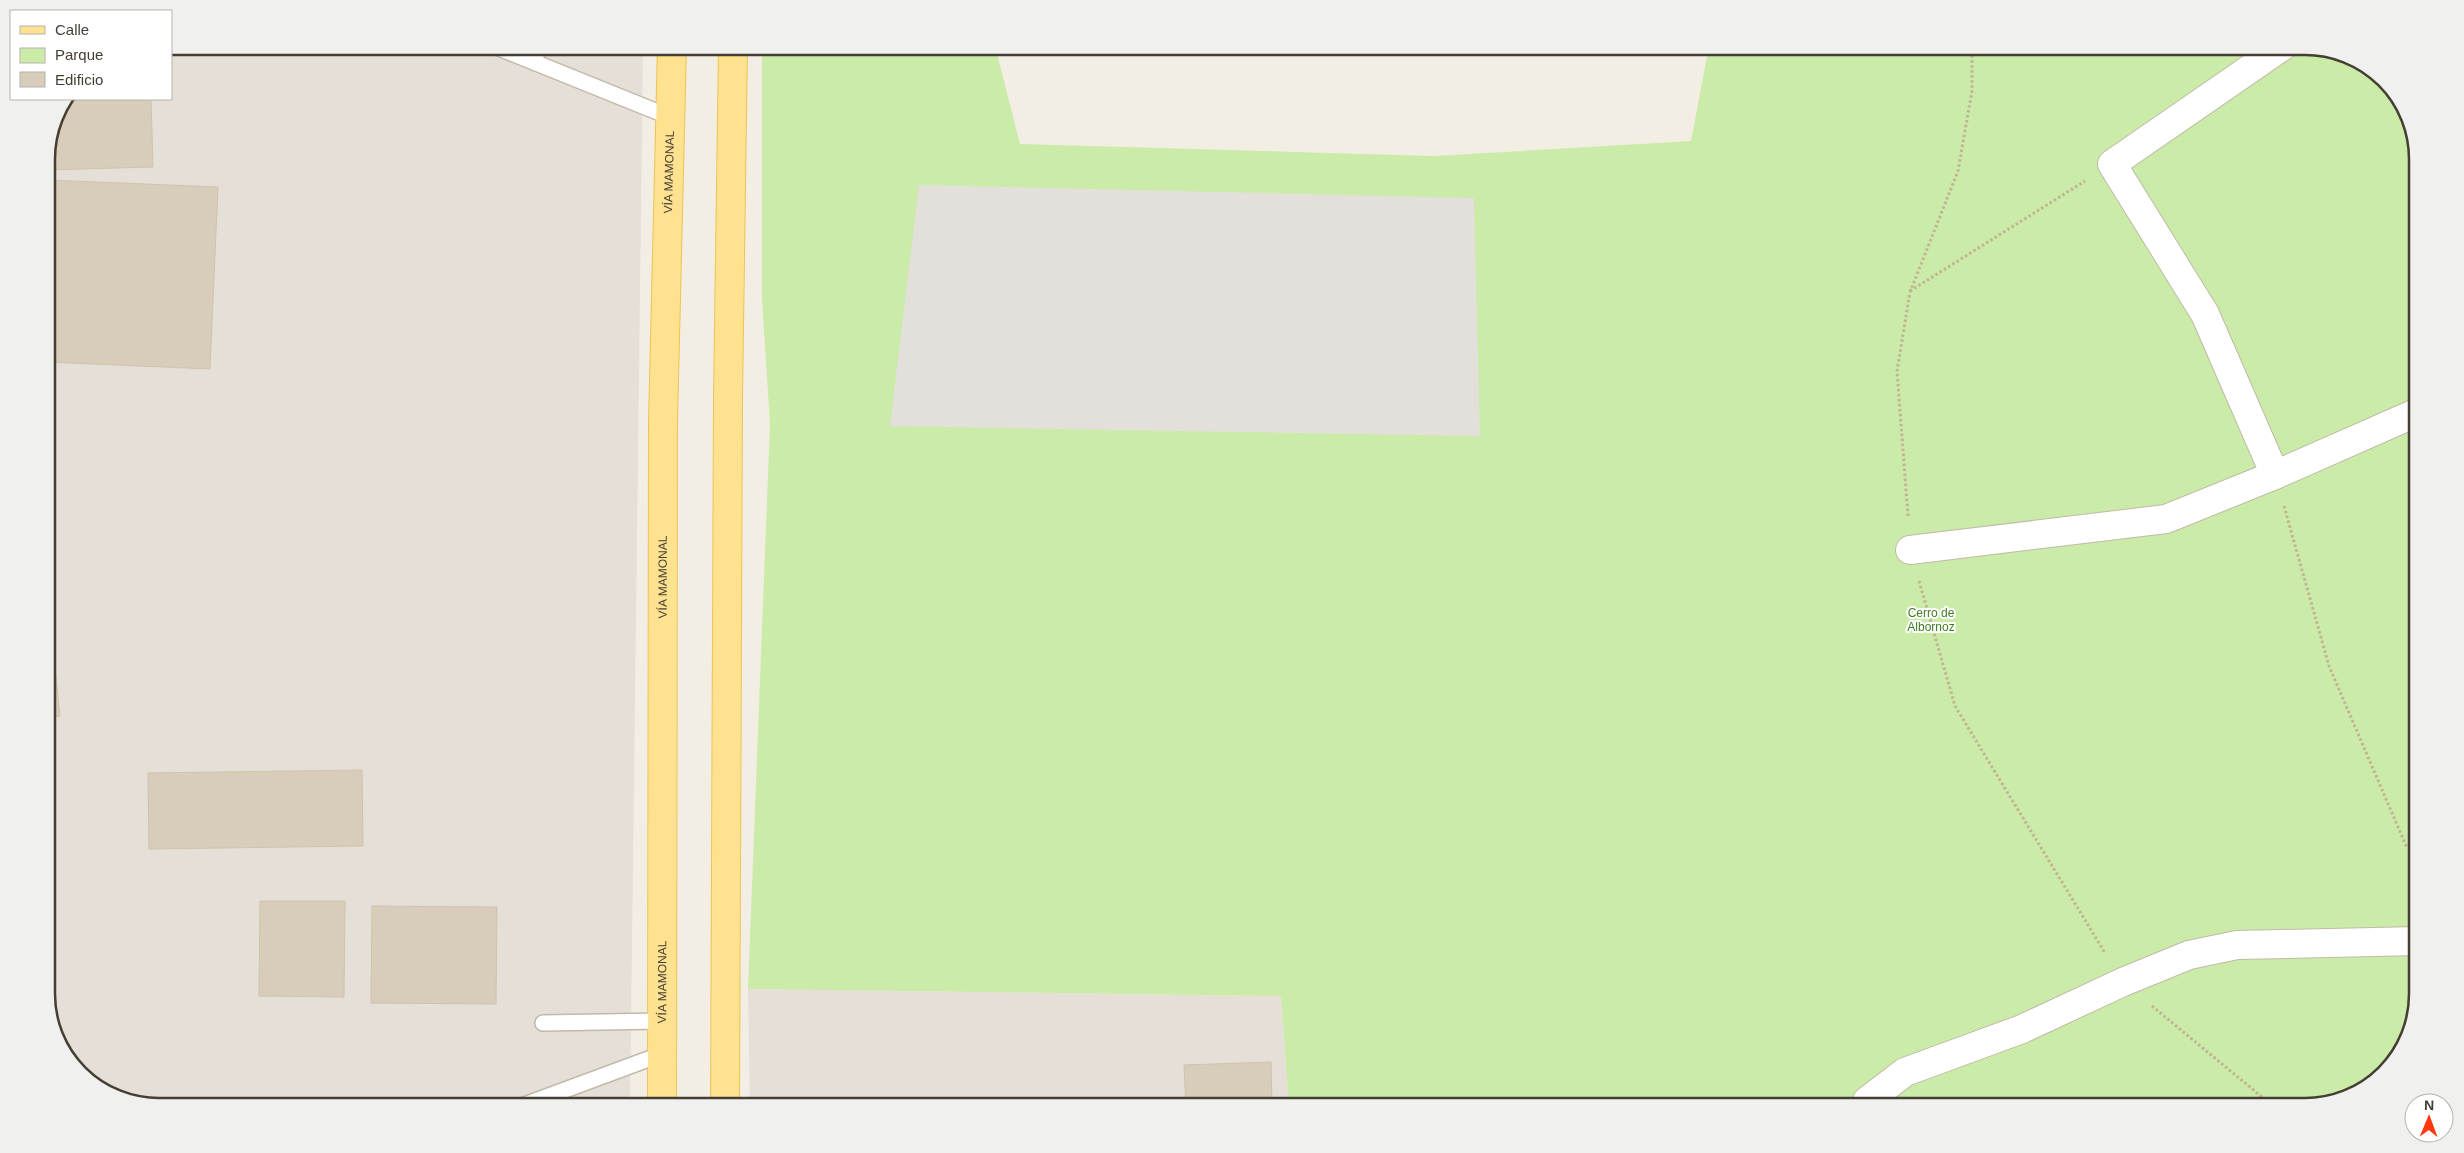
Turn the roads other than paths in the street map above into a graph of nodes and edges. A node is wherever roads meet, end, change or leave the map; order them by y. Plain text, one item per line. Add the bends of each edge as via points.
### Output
1 (516, 55) edge
2 (536, 55) edge
3 (672, 55) edge
4 (733, 55) edge
5 (2270, 55) edge
6 (536, 63) junction
7 (670, 117) junction
8 (2409, 416) edge
9 (2275, 475) junction
10 (1910, 550) road end
11 (2409, 941) edge
12 (662, 1021) junction
13 (543, 1023) dead end
14 (662, 1054) junction
15 (543, 1098) edge
16 (662, 1098) edge
17 (725, 1098) edge
18 (1870, 1098) edge

1 - 6 lane
2 - 6 lane
3 - 7 main road, VÍA MAMONAL
4 - 17 main road
5 - 9 street via 2112,164 2205,314
6 - 7 lane
7 - 12 main road, VÍA MAMONAL via 663,432
8 - 9 street
9 - 10 street via 2166,519
11 - 18 street via 2237,945 2190,955 2022,1029 1905,1072
12 - 13 lane
12 - 14 main road, VÍA MAMONAL
14 - 15 lane
14 - 16 main road, VÍA MAMONAL

